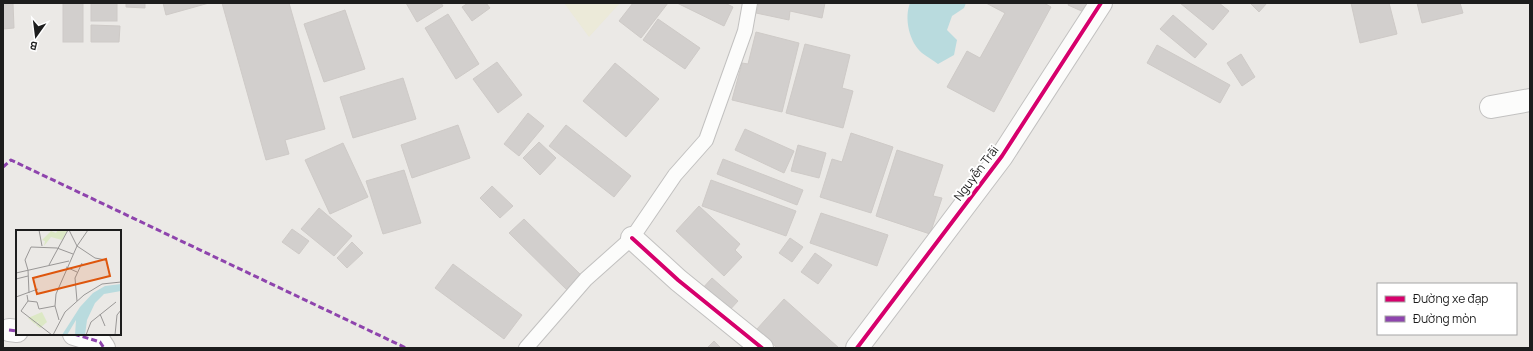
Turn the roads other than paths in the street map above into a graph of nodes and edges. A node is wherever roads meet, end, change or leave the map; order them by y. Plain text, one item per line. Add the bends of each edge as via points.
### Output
1 (750, 3) edge
2 (1101, 3) edge
3 (1530, 100) edge
4 (1491, 108) dead end
5 (632, 238) junction
6 (77, 335) edge
7 (104, 348) edge
8 (526, 348) edge
9 (762, 348) edge
10 (857, 348) edge

1 - 5 lane via 745,32 706,140 675,175
2 - 10 street, Nguyễn Trãi via 1002,156
3 - 4 street
5 - 8 lane via 586,279
5 - 9 street via 678,280
6 - 7 street via 100,342

